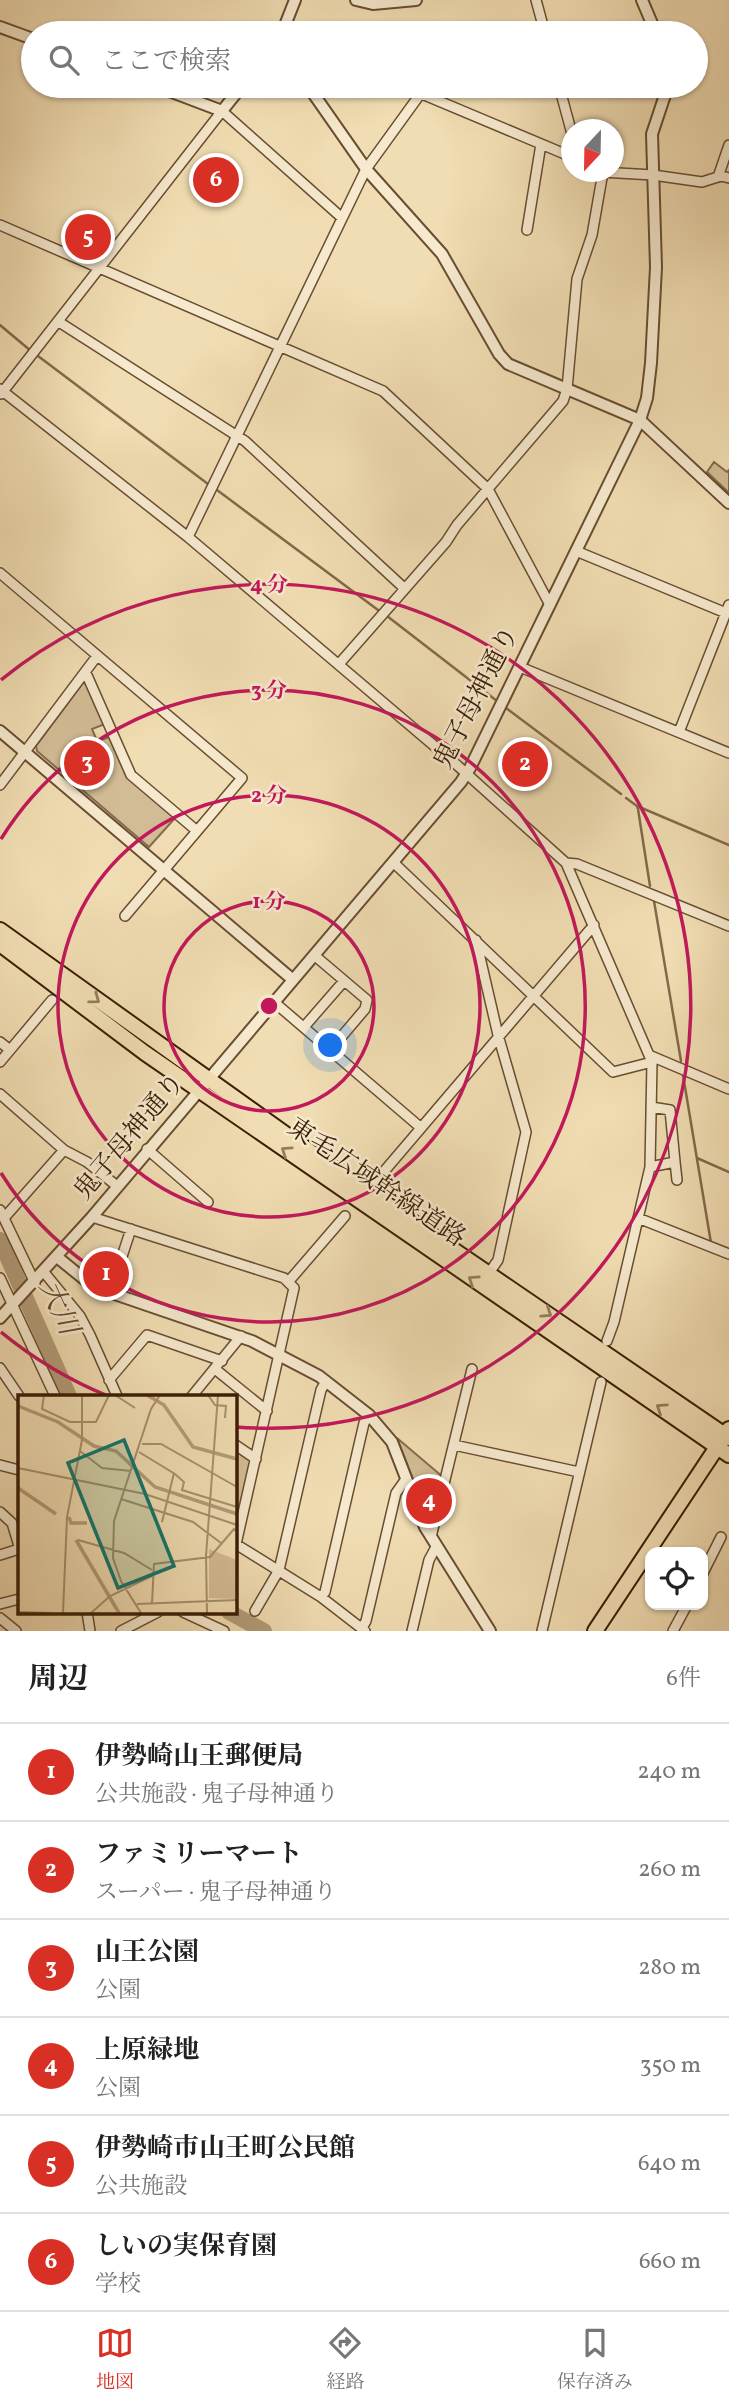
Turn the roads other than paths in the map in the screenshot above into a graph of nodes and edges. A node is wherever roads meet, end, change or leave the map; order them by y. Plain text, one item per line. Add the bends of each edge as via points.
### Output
1 (295, 0) edge
2 (355, 0) edge
3 (416, 0) edge
4 (536, 0) edge
5 (642, 0) edge
6 (287, 21) edge
7 (542, 21) edge
8 (651, 21) edge
9 (0, 26) edge
10 (21, 34) edge
11 (188, 98) edge
12 (232, 98) edge
13 (316, 98) edge
14 (417, 98) edge
15 (433, 98) edge
16 (562, 98) edge
17 (664, 98) edge
18 (222, 111) junction
19 (568, 119) edge
20 (541, 144) junction
21 (729, 145) edge
22 (561, 152) edge
23 (366, 169) junction
24 (624, 173) edge
25 (653, 175) junction
26 (718, 177) junction
27 (729, 178) edge
28 (600, 182) edge
29 (341, 217) junction
30 (0, 225) edge
31 (527, 230) dead end
32 (100, 267) junction
33 (58, 322) junction
34 (280, 345) junction
35 (567, 389) junction
36 (1, 392) edge
37 (639, 420) junction
38 (237, 436) junction
39 (488, 489) junction
40 (729, 503) edge
41 (188, 537) junction
42 (576, 551) junction
43 (0, 573) edge
44 (404, 588) junction
45 (550, 605) junction
46 (727, 609) edge
47 (97, 656) junction
48 (339, 664) junction
49 (520, 667) junction
50 (86, 673) junction
51 (0, 731) edge
52 (679, 732) junction
53 (26, 752) junction
54 (729, 753) edge
55 (466, 775) junction
56 (0, 785) edge
57 (197, 831) junction
58 (393, 862) junction
59 (566, 863) junction
60 (164, 870) junction
61 (125, 916) dead end
62 (594, 925) junction
63 (729, 926) edge
64 (0, 930) edge
65 (476, 940) junction
66 (0, 944) edge
67 (314, 955) junction
68 (292, 979) junction
69 (344, 981) junction
70 (532, 996) junction
71 (52, 1000) dead end
72 (274, 1002) junction
73 (304, 1027) junction
74 (498, 1035) junction
75 (0, 1042) edge
76 (331, 1049) junction
77 (10, 1050) junction
78 (652, 1059) junction
79 (0, 1062) edge
80 (203, 1085) junction
81 (729, 1089) edge
82 (0, 1094) edge
83 (651, 1107) junction
84 (420, 1127) junction
85 (147, 1149) junction
86 (64, 1150) junction
87 (675, 1163) junction
88 (650, 1167) junction
89 (677, 1180) dead end
90 (375, 1182) dead end
91 (117, 1186) junction
92 (208, 1202) dead end
93 (2, 1214) edge
94 (345, 1216) dead end
95 (92, 1217) junction
96 (638, 1218) junction
97 (131, 1229) junction
98 (729, 1254) edge
99 (57, 1257) junction
100 (43, 1271) junction
101 (489, 1273) junction
102 (0, 1278) edge
103 (289, 1281) junction
104 (33, 1284) junction
105 (110, 1293) junction
106 (14, 1304) junction
107 (0, 1318) edge
108 (241, 1336) junction
109 (607, 1341) dead end
110 (279, 1355) junction
111 (222, 1361) junction
112 (0, 1368) edge
113 (472, 1369) dead end
114 (215, 1370) junction
115 (108, 1380) junction
116 (326, 1381) junction
117 (601, 1381) dead end
118 (18, 1395) edge
119 (55, 1395) edge
120 (116, 1395) edge
121 (193, 1395) edge
122 (267, 1412) junction
123 (369, 1415) junction
124 (726, 1441) edge
125 (236, 1445) edge
126 (454, 1445) junction
127 (256, 1459) junction
128 (0, 1465) edge
129 (18, 1470) edge
130 (579, 1472) junction
131 (406, 1479) junction
132 (0, 1512) edge
133 (721, 1537) dead end
134 (236, 1540) edge
135 (433, 1542) junction
136 (18, 1544) edge
137 (236, 1545) edge
138 (18, 1547) edge
139 (0, 1555) edge
140 (708, 1563) edge
141 (279, 1570) junction
142 (321, 1597) junction
143 (18, 1599) edge
144 (0, 1604) edge
145 (684, 1610) edge
146 (255, 1611) dead end
147 (154, 1614) edge
148 (187, 1614) edge
149 (0, 1618) edge
150 (363, 1630) edge
151 (16, 1631) edge
152 (121, 1631) edge
153 (224, 1631) edge
154 (412, 1631) edge
155 (490, 1631) edge
156 (542, 1631) edge
157 (595, 1631) edge
158 (674, 1631) edge

1 - 6 street
2 - 3 street via 373,4
4 - 7 street
5 - 8 street
9 - 10 street
11 - 18 street
12 - 18 street
13 - 23 street
14 - 23 street
15 - 20 street
16 - 19 street
17 - 25 street, 鬼子母神通り via 653,129
18 - 29 street
18 - 32 street
20 - 22 street
20 - 31 street
21 - 26 street
23 - 29 street
23 - 35 street via 442,254 508,364
24 - 25 street
25 - 26 street via 707,182
25 - 37 street, 鬼子母神通り via 656,267 651,355 647,398
26 - 27 street
28 - 35 street via 592,235 577,279
29 - 34 street
30 - 32 street
32 - 33 street
32 - 34 street
33 - 36 street
33 - 38 street
34 - 38 street
34 - 39 street via 383,391
35 - 37 street
35 - 39 street via 563,401
36 - 41 street
37 - 40 street
37 - 42 street, 鬼子母神通り
38 - 41 street
38 - 44 street
39 - 44 street
39 - 45 street
41 - 48 street
42 - 45 street, 鬼子母神通り
42 - 46 street
43 - 47 street
44 - 48 street
45 - 49 street, 鬼子母神通り
46 - 52 street
47 - 50 street
47 - 57 street via 242,778
48 - 55 street
49 - 52 street
49 - 55 street, 鬼子母神通り
50 - 53 street
50 - 57 street via 131,775
51 - 53 street
52 - 54 street
53 - 56 street
53 - 60 street
55 - 58 street, 鬼子母神通り
55 - 59 street
57 - 60 street
58 - 65 street
58 - 67 street, 鬼子母神通り
59 - 62 street
59 - 63 street
60 - 61 street
60 - 68 street
62 - 70 street
62 - 78 street
64 -> 80 main road, 東毛広域幹線道路
65 - 70 street
65 - 74 street
66 - 80 main road, 東毛広域幹線道路 via 145,1053
67 - 68 street, 鬼子母神通り
67 - 69 street
68 - 72 street, 鬼子母神通り
69 - 73 street
69 - 76 street via 367,1005
70 - 74 street
70 - 78 street via 613,1072
71 - 77 street
72 - 73 street
72 - 80 street, 鬼子母神通り
73 - 76 street
74 - 84 street
74 - 101 street via 526,1132 498,1260
75 - 77 street
76 - 84 street
77 - 79 street
78 - 81 street
78 - 83 street
80 - 85 street, 鬼子母神通り
80 - 101 main road, 東毛広域幹線道路
124 -> 80 main road, 東毛広域幹線道路
82 - 86 street
83 - 87 street via 670,1110
83 - 88 street
84 - 90 street
85 - 91 street, 鬼子母神通り
85 - 92 street
86 - 91 street
86 - 93 street
87 - 88 street
87 - 89 street
88 - 96 street
91 - 95 street, 鬼子母神通り
93 - 104 street
94 - 103 street
95 - 97 street
95 - 99 street, 鬼子母神通り
96 - 98 street
96 - 109 street
97 - 103 street
97 - 105 street
99 - 100 street, 鬼子母神通り
99 - 105 street via 88,1283
100 - 104 street, 鬼子母神通り
100 - 115 street via 80,1316
101 -> 124 main road, 東毛広域幹線道路
102 - 106 street
103 - 110 street via 293,1294
104 - 106 street, 鬼子母神通り
105 - 108 street
106 - 107 street
106 - 119 street
108 - 110 street
108 - 111 street
110 - 116 street
110 - 122 street
111 - 114 street
111 - 115 street via 147,1335
112 - 118 street
113 - 126 street
114 - 121 street
114 - 122 street
115 - 120 street
116 - 123 street
116 - 141 street
117 - 130 street
122 - 127 street
123 - 131 street via 391,1442
123 - 142 street
124 - 157 main road
125 - 127 street
126 - 130 street
126 - 135 street
127 - 134 street
128 - 129 street
130 - 156 street
131 - 135 street
131 - 150 street via 396,1493
132 - 136 street via 12,1523
133 - 140 street
135 - 154 street
135 - 155 street
137 - 141 street
138 - 139 street
141 - 142 street
141 - 146 street
142 - 150 street
143 - 144 street
145 - 158 street
147 - 152 street
148 - 153 street
149 - 151 street

